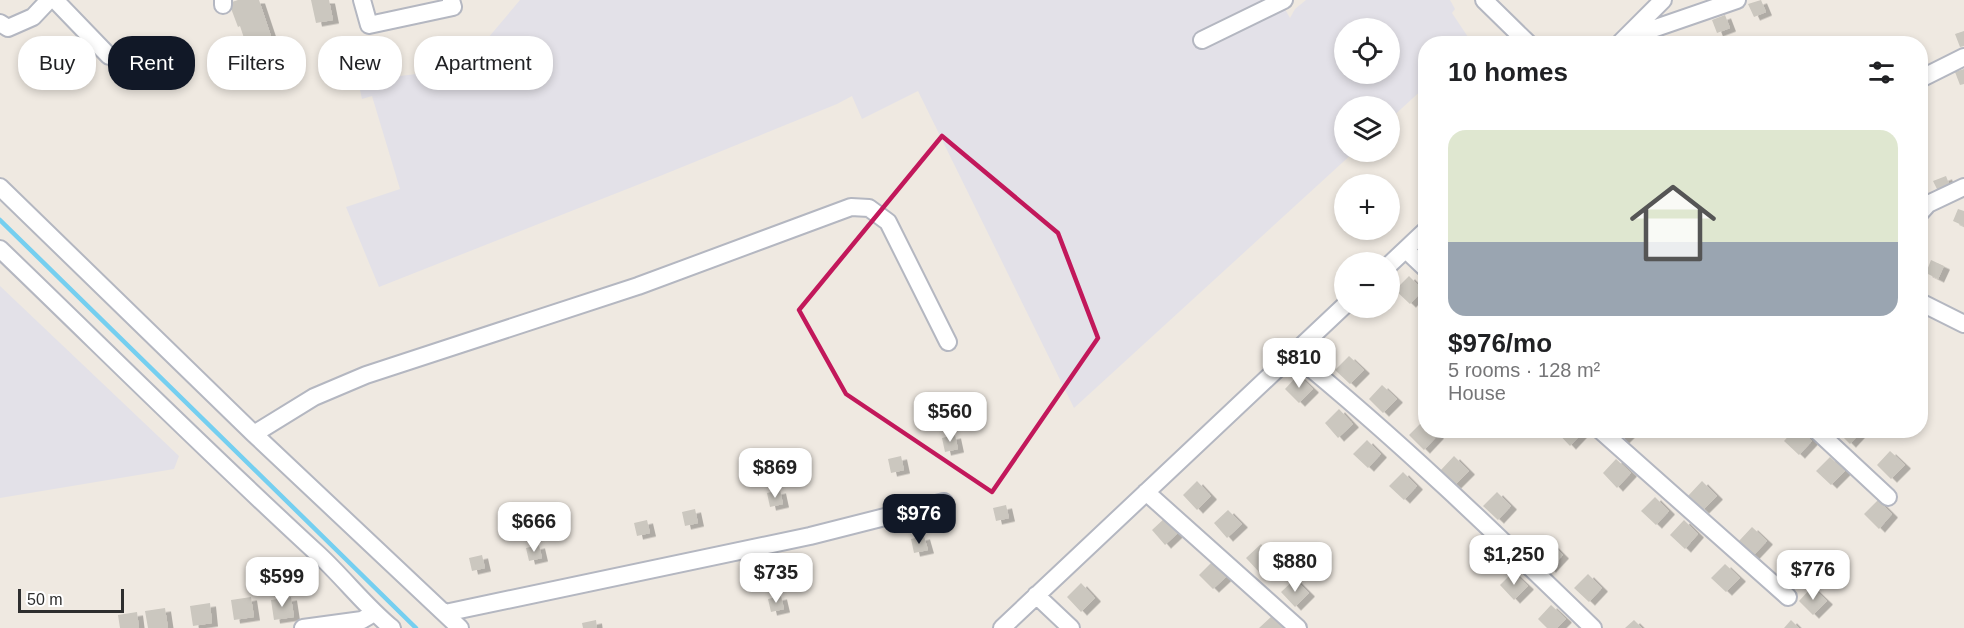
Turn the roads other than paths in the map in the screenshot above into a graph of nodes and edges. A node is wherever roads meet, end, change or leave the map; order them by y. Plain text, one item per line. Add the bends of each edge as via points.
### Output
1 (49, 0) edge
2 (55, 0) edge
3 (362, 0) edge
4 (452, 0) edge
5 (1284, 0) edge
6 (1484, 0) edge
7 (1663, 0) edge
8 (1737, 0) edge
9 (0, 23) edge
10 (1521, 36) edge
11 (1627, 36) edge
12 (1641, 36) edge
13 (1202, 40) dead end
14 (108, 55) edge
15 (1964, 57) edge
16 (1928, 75) edge
17 (0, 187) edge
18 (1964, 187) edge
19 (1928, 204) edge
20 (1418, 238) edge
21 (0, 249) edge
22 (1406, 250) junction
23 (1400, 255) edge
24 (1418, 261) edge
25 (1928, 306) edge
26 (1334, 315) edge
27 (1964, 324) edge
28 (948, 342) dead end
29 (1292, 353) junction
30 (254, 434) junction
31 (1609, 438) edge
32 (1825, 438) edge
33 (1146, 492) junction
34 (1888, 497) dead end
35 (944, 502) dead end
36 (1036, 596) junction
37 (1788, 597) dead end
38 (374, 613) junction
39 (445, 613) junction
40 (303, 628) edge
41 (392, 628) edge
42 (460, 628) edge
43 (1002, 628) edge
44 (1071, 628) edge
45 (1298, 628) edge
46 (1593, 628) edge

1 - 9 street via 33,17 8,28
2 - 14 street
3 - 4 street via 369,25 453,7
5 - 13 street
6 - 10 street
7 - 11 street
8 - 12 street
15 - 16 street
17 - 30 street
18 - 19 street
20 - 22 street
21 - 38 street via 337,572
22 - 23 street
22 - 24 street
25 - 27 street
26 - 29 street
28 - 30 street via 888,222 870,208 851,207 638,286 366,375 314,397
29 - 33 street
29 - 46 street via 1357,406
30 - 39 street
31 - 37 street
32 - 34 street
33 - 36 street
33 - 45 street
35 - 39 street via 810,536
36 - 43 street
36 - 44 street
38 - 40 street via 362,620
38 - 41 street
39 - 42 street

